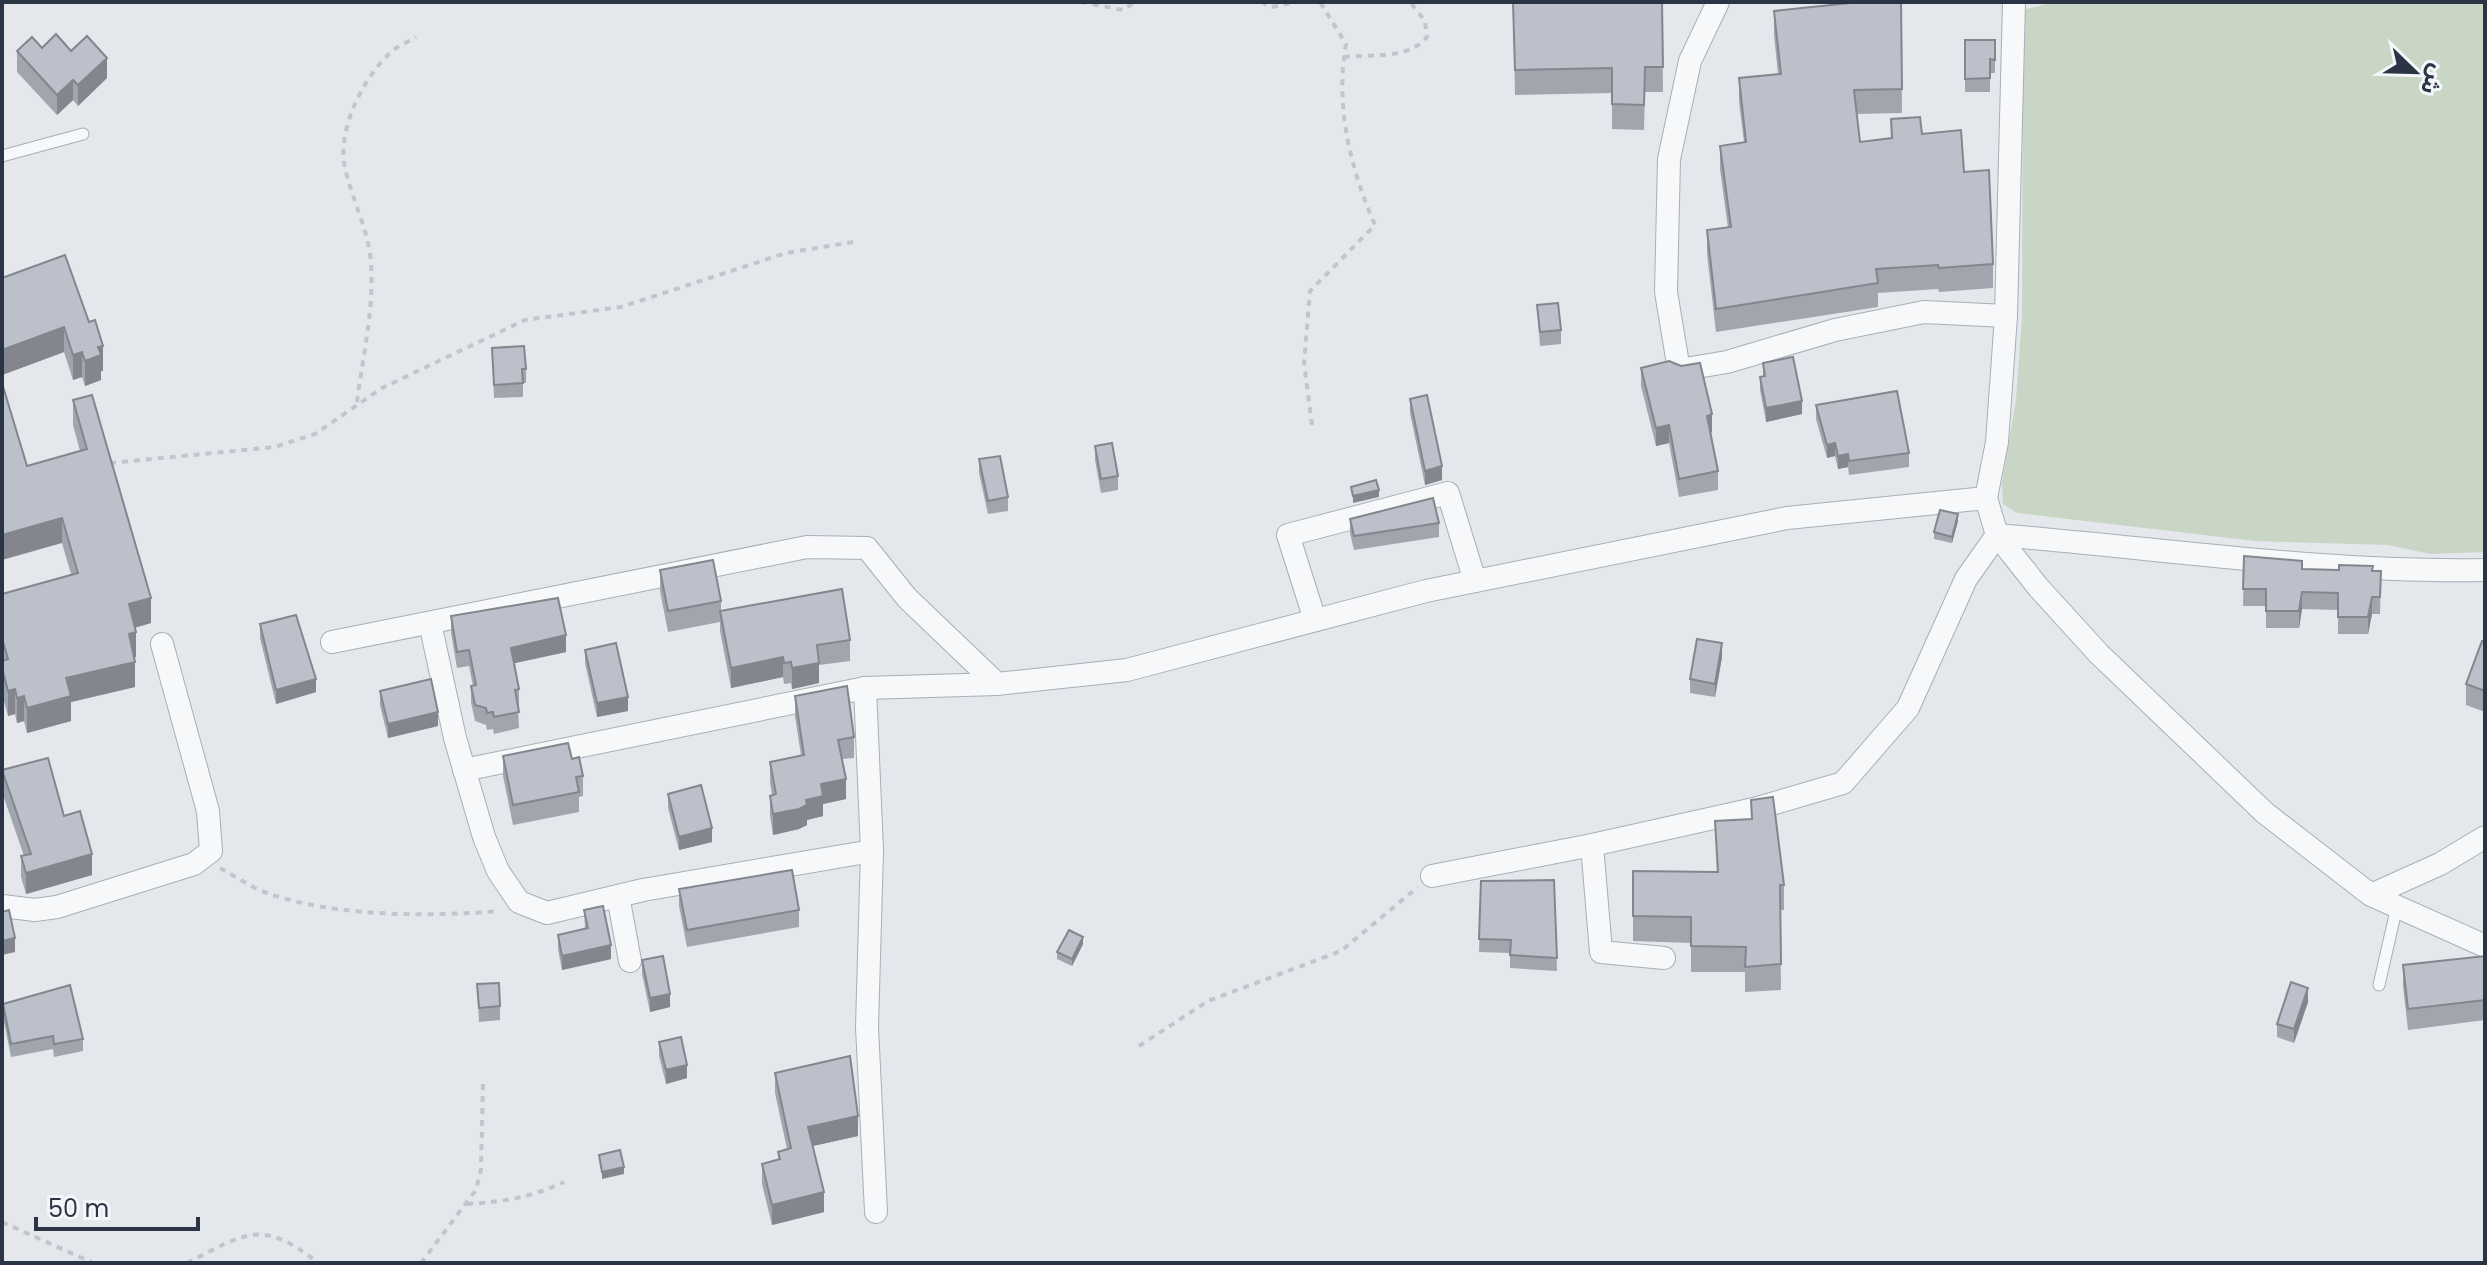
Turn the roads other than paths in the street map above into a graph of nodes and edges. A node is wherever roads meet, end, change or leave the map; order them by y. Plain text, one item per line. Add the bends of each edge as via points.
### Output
1 (1718, 2) edge
2 (2014, 2) edge
3 (83, 134) dead end
4 (2, 156) edge
5 (2006, 316) junction
6 (1986, 498) junction
7 (1997, 535) junction
8 (2485, 570) edge
9 (1475, 581) junction
10 (1315, 620) junction
11 (430, 623) junction
12 (332, 642) dead end
13 (162, 644) dead end
14 (997, 684) junction
15 (865, 688) junction
16 (464, 770) junction
17 (2485, 837) edge
18 (1592, 845) junction
19 (872, 851) junction
20 (1432, 876) road end
21 (2371, 895) junction
22 (618, 896) junction
23 (2, 906) edge
24 (2397, 906) junction
25 (2485, 946) edge
26 (1664, 958) dead end
27 (630, 961) dead end
28 (2379, 985) dead end
29 (876, 1212) dead end

1 - 5 street via 1690,61 1669,159 1666,292 1679,370 1924,312
2 - 5 street
3 - 4 lane
5 - 6 street via 1997,442
6 - 7 street
6 - 9 street via 1787,518
7 - 8 street via 2143,552
7 - 18 street via 1966,579 1908,708 1843,783
7 - 21 street via 2038,587 2175,727 2265,813
9 - 10 street
9 - 10 street via 1448,493 1288,535
10 - 14 street via 1127,670
11 - 12 street
11 - 14 street via 807,547 851,545 867,548 907,598
11 - 16 street
13 - 23 street via 208,811 211,851 204,859 57,907
14 - 15 street
15 - 16 street
15 - 19 street
16 - 22 street via 498,871 519,902 539,911 566,910
17 - 21 street
18 - 20 street
18 - 26 street via 1601,952
19 - 22 street
19 - 29 street via 867,1027
21 - 24 street
22 - 27 street
24 - 25 street
24 - 28 lane

